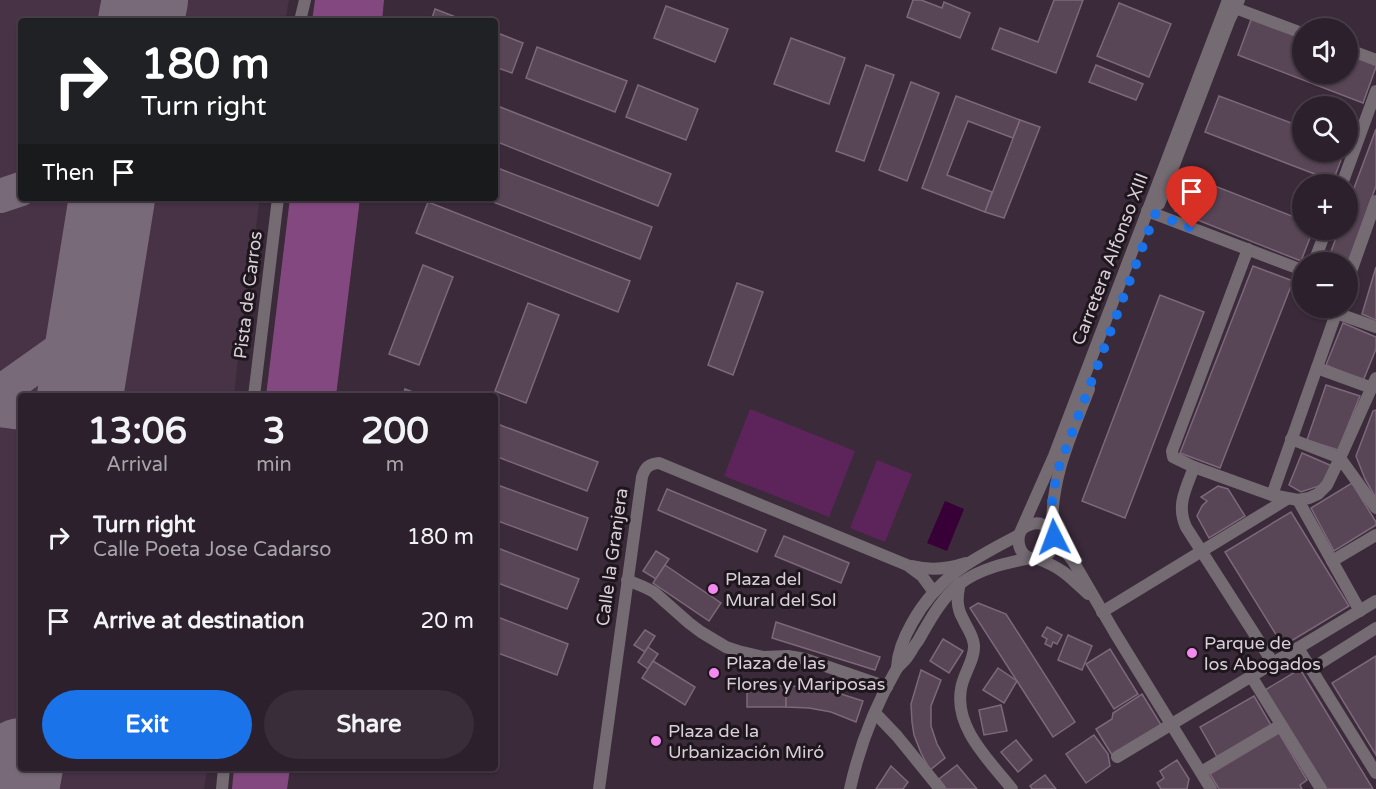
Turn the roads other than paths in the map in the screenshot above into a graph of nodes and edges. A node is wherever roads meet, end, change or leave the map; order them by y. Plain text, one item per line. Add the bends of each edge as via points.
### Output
1 (305, 0) edge
2 (1234, 3) edge
3 (301, 18) edge
4 (1292, 29) edge
5 (1358, 53) edge
6 (1376, 60) edge
7 (1376, 91) edge
8 (1346, 174) edge
9 (278, 201) edge
10 (1376, 201) edge
11 (1151, 213) junction
12 (1248, 249) junction
13 (1358, 252) edge
14 (1292, 266) edge
15 (1334, 318) edge
16 (1355, 318) edge
17 (1376, 327) edge
18 (1317, 368) junction
19 (1374, 383) edge
20 (254, 393) edge
21 (1291, 439) junction
22 (1341, 458) junction
23 (1194, 467) junction
24 (1272, 495) junction
25 (1293, 500) junction
26 (1376, 508) edge
27 (1020, 532) junction
28 (1053, 534) junction
29 (1376, 535) edge
30 (1202, 551) junction
31 (1034, 559) junction
32 (1332, 561) junction
33 (967, 563) junction
34 (907, 565) junction
35 (627, 580) junction
36 (960, 583) junction
37 (933, 591) junction
38 (1376, 600) edge
39 (1100, 608) junction
40 (1360, 610) junction
41 (1375, 632) edge
42 (1298, 648) junction
43 (1273, 663) junction
44 (897, 667) junction
45 (1311, 669) junction
46 (1251, 676) junction
47 (887, 687) junction
48 (875, 713) junction
49 (1171, 724) junction
50 (1281, 725) junction
51 (1118, 757) dead end
52 (224, 771) edge
53 (1201, 772) junction
54 (1376, 773) edge
55 (222, 789) edge
56 (598, 789) edge
57 (850, 789) edge
58 (940, 789) edge
59 (1012, 789) edge
60 (1211, 789) edge
61 (1321, 789) edge

1 - 3 street
2 - 4 street
2 - 11 street, Carretera Alfonso XIII
5 - 6 street
7 - 8 street
9 - 20 street, Pista de Carros
10 - 13 street
11 - 12 street
11 - 27 street, Carretera Alfonso XIII
11 - 28 street, Carretera Alfonso XIII via 1059,467 1052,500
12 - 14 street
12 - 23 street via 1172,455
15 - 18 street
16 - 17 street
18 - 19 street
18 - 21 street
19 - 22 street
21 - 22 street
21 - 24 street
22 - 25 street via 1317,494
22 - 26 street
23 - 24 street
23 - 30 street via 1180,507 1181,517
24 - 25 street
25 - 30 street
25 - 32 street
27 - 28 street via 1035,523
27 - 31 street via 1020,549
27 - 33 street
28 - 31 street via 1052,549 1044,558
28 - 39 street via 1074,561
29 - 32 street
30 - 39 street
30 - 43 street
31 - 36 street via 995,567
31 - 39 street via 1065,572
32 - 40 street
33 - 34 street, Calle la Granjera via 943,568
33 - 37 street
34 - 35 street, Calle la Granjera via 659,463 651,464 642,477
34 - 37 street, Calle la Granjera
35 - 47 street via 654,592 689,623 726,647 763,657 796,657
35 - 56 street, Calle la Granjera
36 - 44 street via 944,599
36 - 59 street via 959,610 974,644 960,695 964,717 974,740
37 - 44 street via 906,633
38 - 40 street
39 - 49 street
40 - 42 street
41 - 45 street
42 - 43 street
42 - 45 street
43 - 46 street
44 - 47 street
45 - 54 street
46 - 49 street
46 - 50 street
47 - 48 street
48 - 57 street
48 - 58 street
49 - 51 street
49 - 53 street
50 - 53 street
50 - 61 street
52 - 55 street
53 - 60 street

